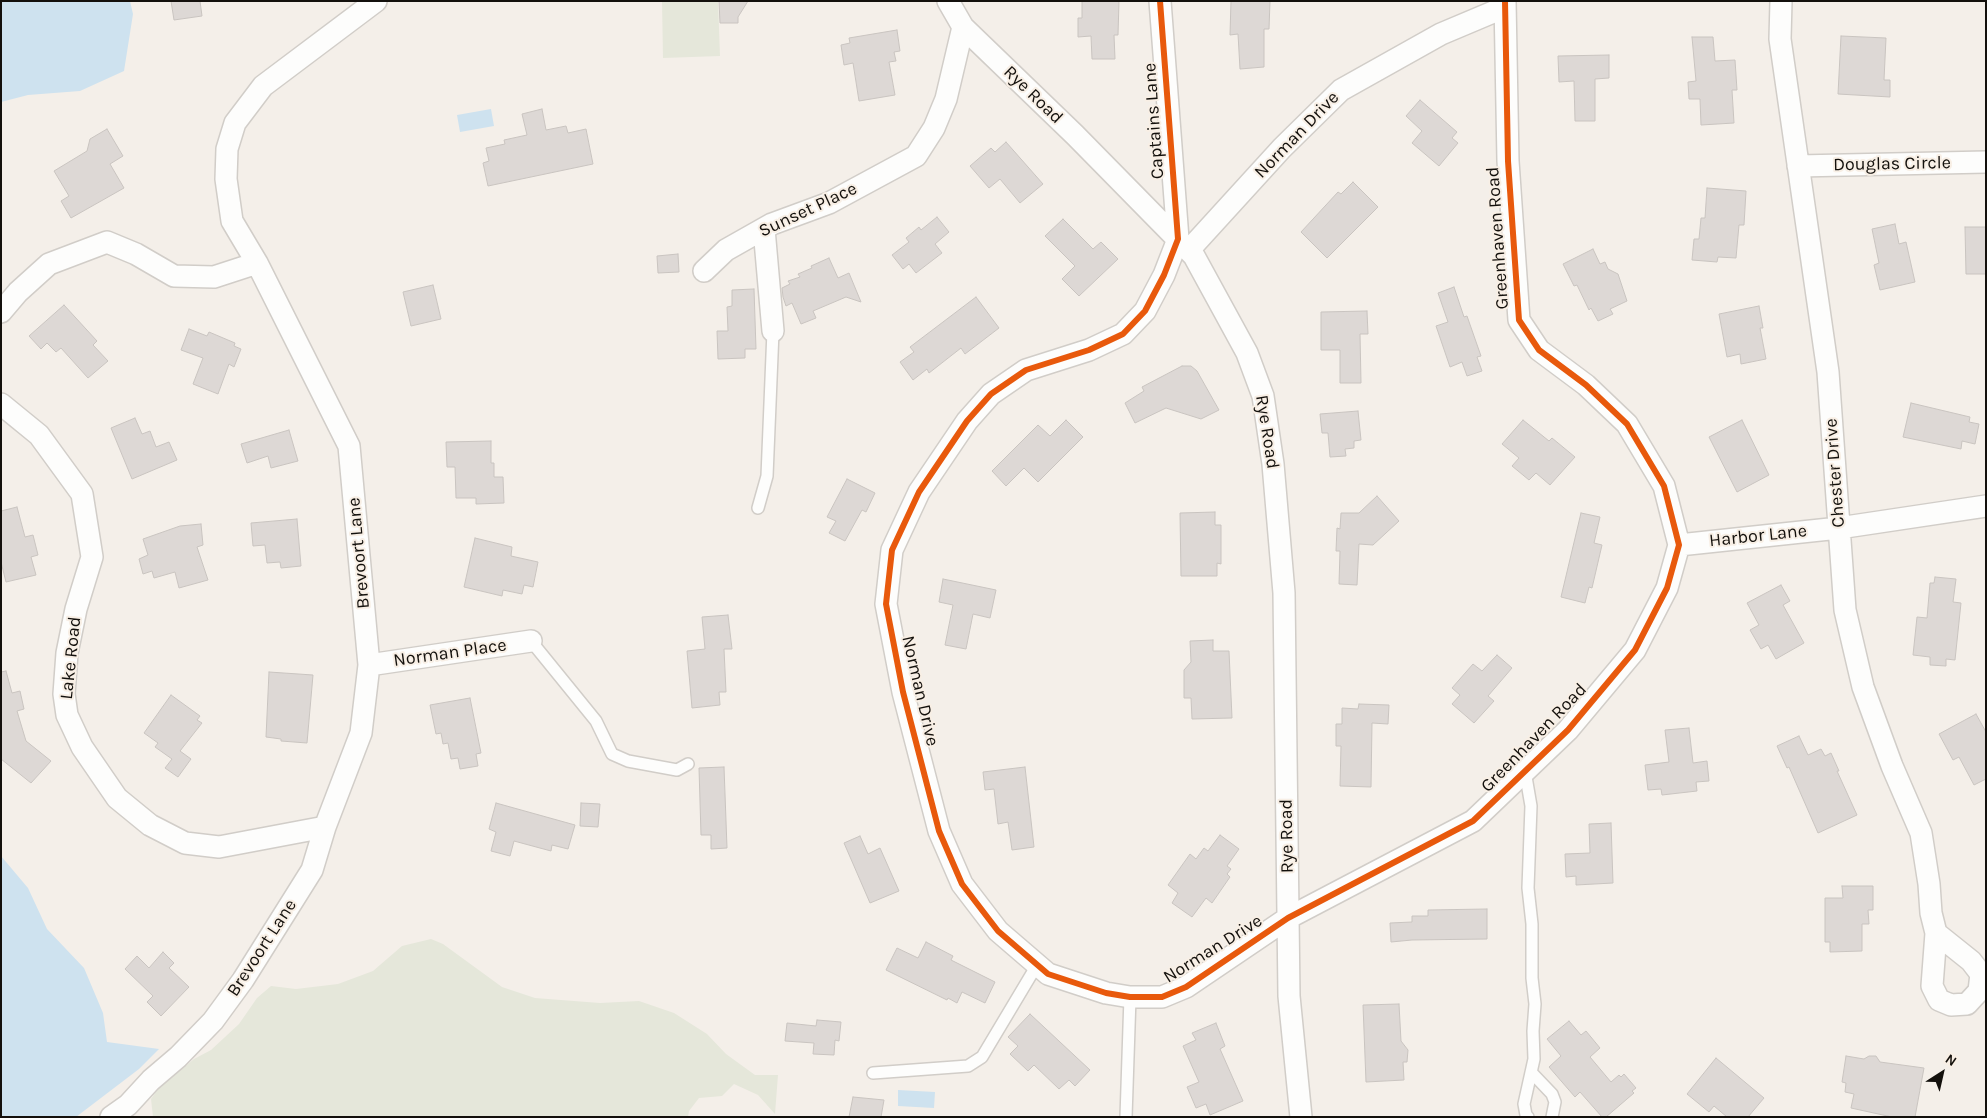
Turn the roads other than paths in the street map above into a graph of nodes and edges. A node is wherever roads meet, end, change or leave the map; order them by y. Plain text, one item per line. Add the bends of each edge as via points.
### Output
1 (376, 1) edge
2 (948, 1) edge
3 (1160, 1) edge
4 (1781, 1) edge
5 (1505, 4) edge
6 (963, 28) junction
7 (1986, 162) edge
8 (1798, 166) junction
9 (764, 229) junction
10 (1183, 244) junction
11 (257, 263) junction
12 (704, 271) dead end
13 (1, 312) edge
14 (773, 331) joint
15 (1, 404) edge
16 (1986, 506) edge
17 (758, 508) dead end
18 (1838, 528) junction
19 (1679, 545) junction
20 (531, 641) joint
21 (369, 665) junction
22 (688, 764) dead end
23 (1525, 771) junction
24 (325, 827) junction
25 (1288, 918) junction
26 (1936, 933) dead end
27 (1037, 965) junction
28 (1130, 997) junction
29 (1531, 1072) junction
30 (873, 1073) dead end
31 (125, 1113) edge
32 (1126, 1117) edge
33 (1301, 1117) edge
34 (1528, 1117) edge
35 (1552, 1117) edge

1 - 11 street, Brevoort Lane via 263,86 235,123 228,149 226,180 232,221
2 - 6 street, Rye Road
3 - 10 street, Captains Lane
4 - 8 street, Chester Drive via 1780,39
5 - 10 street, Norman Drive via 1442,34 1341,90
5 - 19 street, Greenhaven Road via 1508,161 1519,320 1540,350 1627,424 1664,486
6 - 9 street, Sunset Place via 946,99 934,128 916,156 829,203
6 - 10 street, Rye Road
7 - 8 street, Douglas Circle
8 - 18 street, Chester Drive via 1828,372
9 - 12 street, Sunset Place via 726,250
9 - 14 street
10 - 25 street, Rye Road via 1194,256 1247,353 1263,396 1273,464 1284,593
10 - 27 street, Norman Drive via 1146,311 1124,334 1089,350 1026,370 991,394 967,421 919,492 892,550 886,604 903,692 939,830 962,884 998,931
11 - 13 street via 214,277 174,276 107,242 49,264
11 - 21 street, Brevoort Lane via 349,446
14 - 17 lane via 768,476
15 - 24 street, Lake Road via 38,435 82,494 92,557 67,653 64,694 67,715 82,747 117,798 150,825 184,843 219,847
16 - 18 street, Harbor Lane
18 - 19 street, Harbor Lane
18 - 26 street, Chester Drive via 1845,610 1863,687 1920,833
19 - 23 street, Greenhaven Road via 1667,588 1635,650 1568,730
20 - 21 street, Norman Place
20 - 22 lane via 596,721 612,754 628,761 677,770
21 - 24 street, Brevoort Lane via 361,733
23 - 25 street, Greenhaven Road via 1473,821
23 - 29 lane via 1532,806 1528,888 1535,1004
24 - 31 street, Brevoort Lane via 312,870 243,980 213,1021 151,1080
25 - 28 street, Norman Drive via 1186,988 1162,997
25 - 33 street via 1288,996
27 - 28 street, Norman Drive via 1048,974 1106,993
27 - 30 lane via 982,1057 968,1066
28 - 32 lane
29 - 34 lane via 1524,1104
29 - 35 lane via 1552,1094 1555,1102

